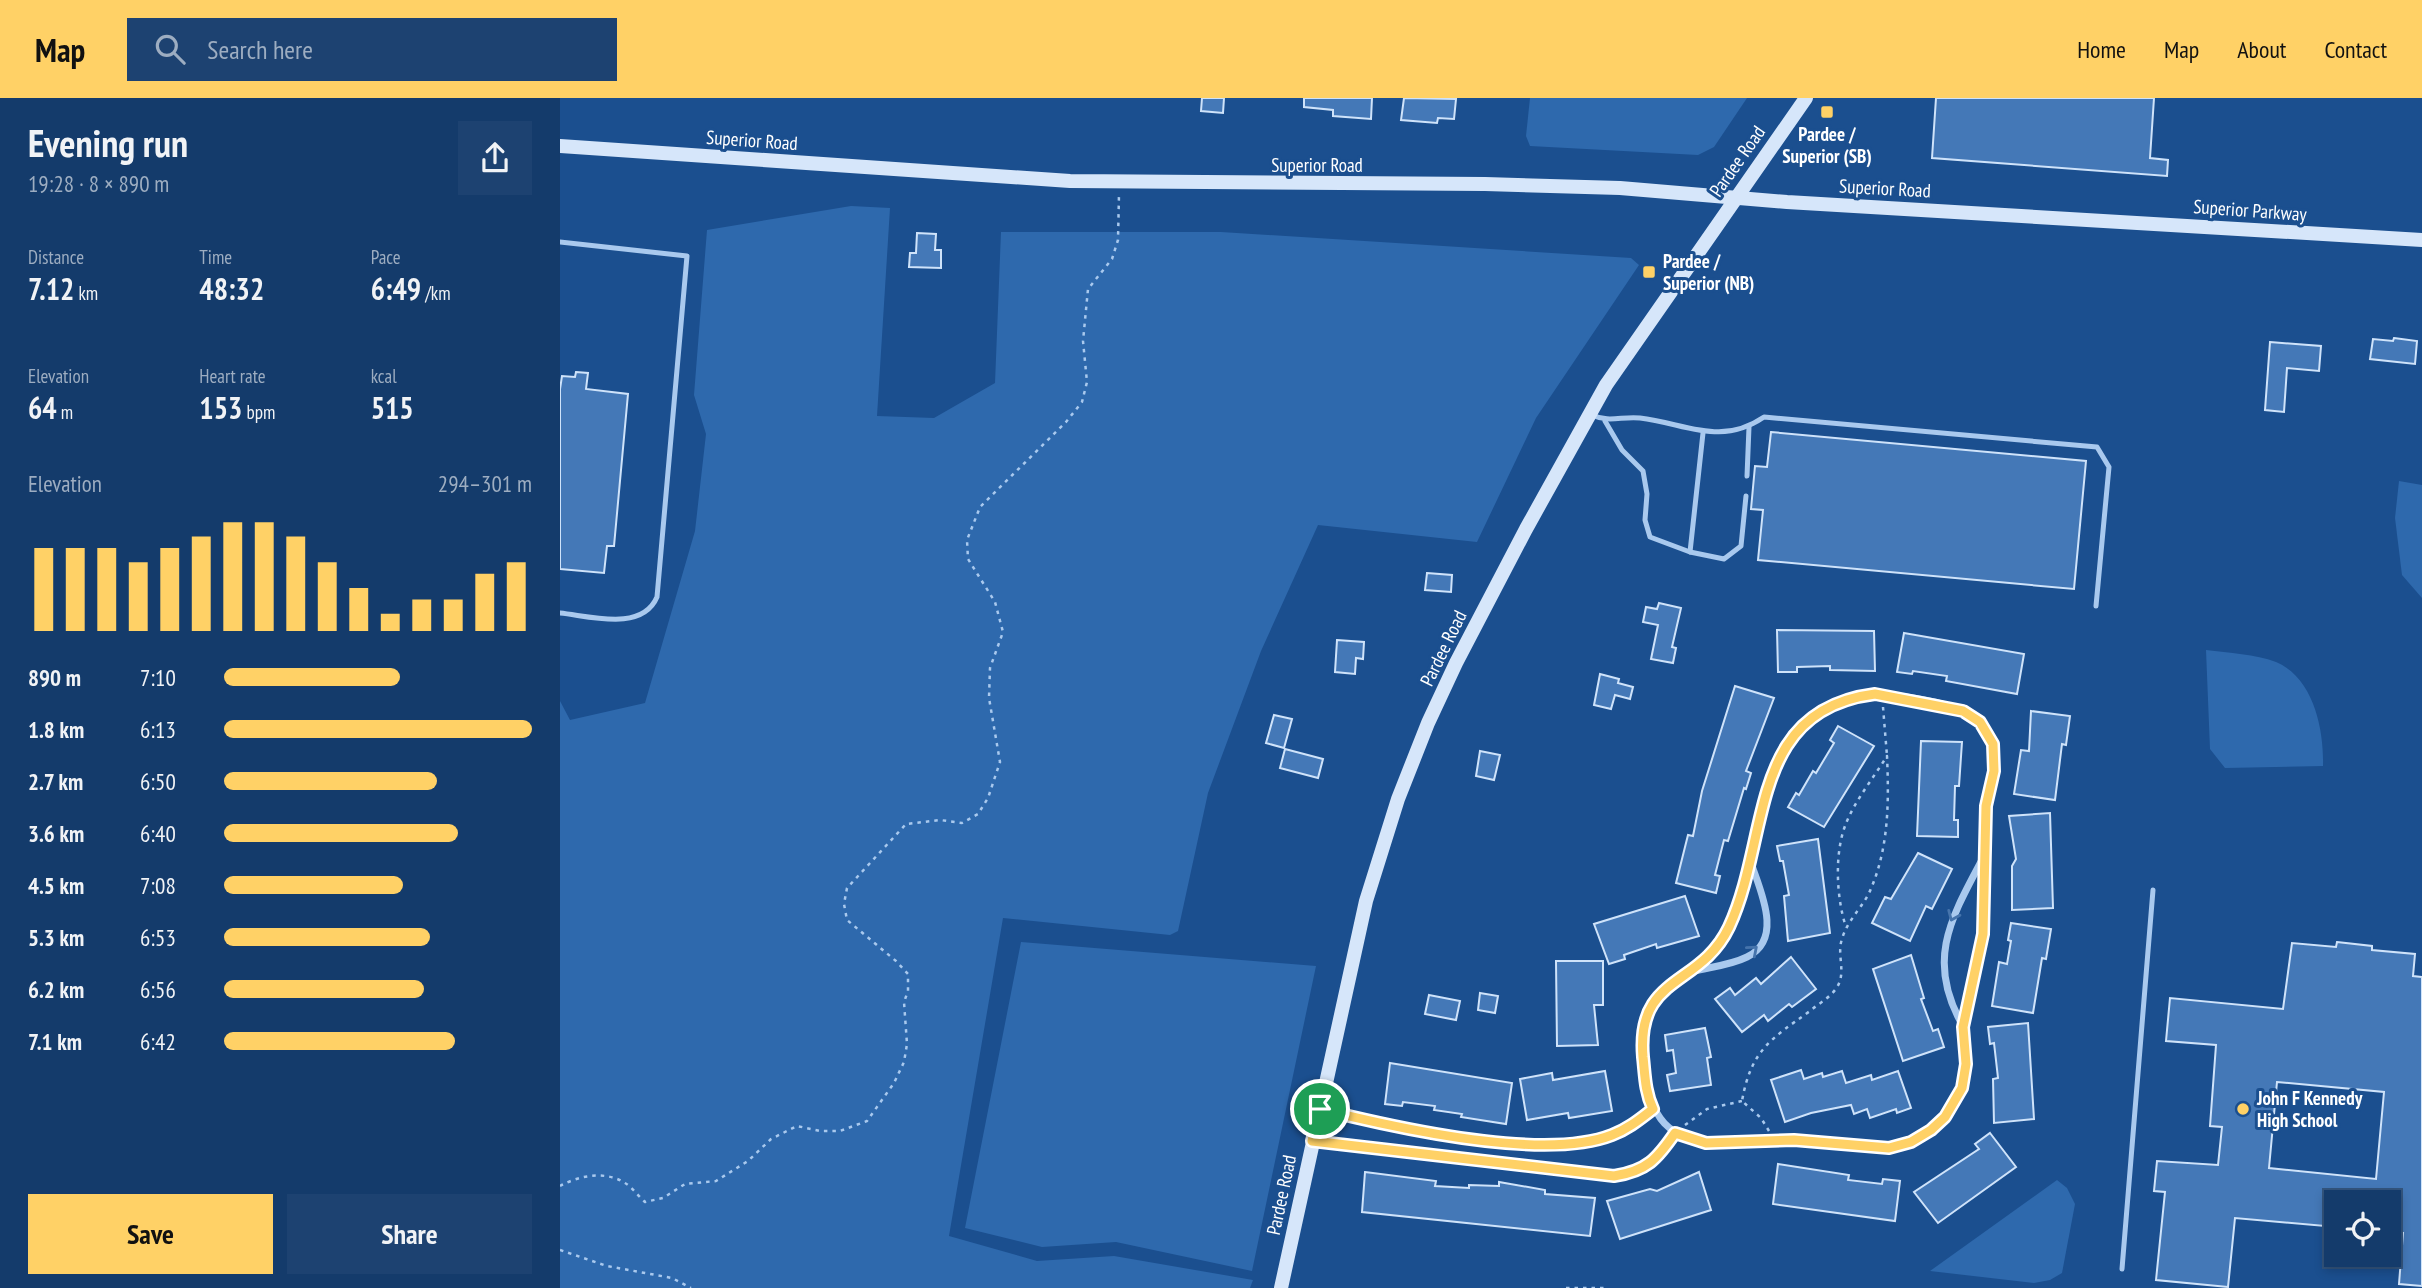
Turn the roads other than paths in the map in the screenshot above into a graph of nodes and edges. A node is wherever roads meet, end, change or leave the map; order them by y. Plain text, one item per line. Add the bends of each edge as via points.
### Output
1 (1806, 98) edge
2 (560, 145) edge
3 (1734, 198) junction
4 (2075, 218) joint
5 (2422, 240) edge
6 (560, 242) edge
7 (1590, 413) junction
8 (1605, 421) junction
9 (1749, 428) junction
10 (1703, 433) junction
11 (1747, 476) dead end
12 (1746, 496) dead end
13 (1690, 552) junction
14 (2096, 606) dead end
15 (560, 613) edge
16 (1985, 855) junction
17 (1749, 859) junction
18 (2153, 890) dead end
19 (1690, 972) junction
20 (1963, 1027) junction
21 (1320, 1109) junction
22 (1653, 1109) junction
23 (1677, 1134) junction
24 (1312, 1141) junction
25 (2122, 1269) dead end
26 (1280, 1288) edge

1 - 3 main road, Pardee Road
2 - 3 main road, Superior Road via 962,175 1120,182 1533,185
3 - 4 main road, Superior Road
3 - 7 main road, Pardee Road
4 - 5 main road, Superior Parkway
6 - 15 lane via 687,256 657,597 652,609 640,617
7 - 8 lane
7 - 21 main road, Pardee Road via 1455,663 1412,761 1366,901
8 - 10 lane via 1638,418
8 - 13 lane via 1622,450 1643,471 1650,537
9 - 10 lane
9 - 11 lane
9 - 14 lane via 1764,417 2097,447 2109,467
10 - 13 lane
12 - 13 lane via 1741,546 1724,559
16 - 17 street via 1986,806 1995,762 1986,730 1963,711 1883,694 1828,706 1791,736 1776,764
16 - 20 street via 1983,934
16 -> 20 street via 1954,913 1943,959 1947,992
17 - 19 street via 1728,929 1705,961
19 -> 17 street via 1748,957 1766,936 1767,914
18 - 25 lane
19 - 22 street via 1663,990 1646,1014 1642,1043
20 - 23 street via 1966,1064 1962,1088 1945,1117 1911,1142 1889,1148 1794,1140 1706,1143
21 - 22 street via 1453,1136 1548,1146 1611,1136
21 - 24 main road, Pardee Road
22 - 23 street
23 - 24 street via 1644,1169 1614,1176
24 - 26 main road, Pardee Road

